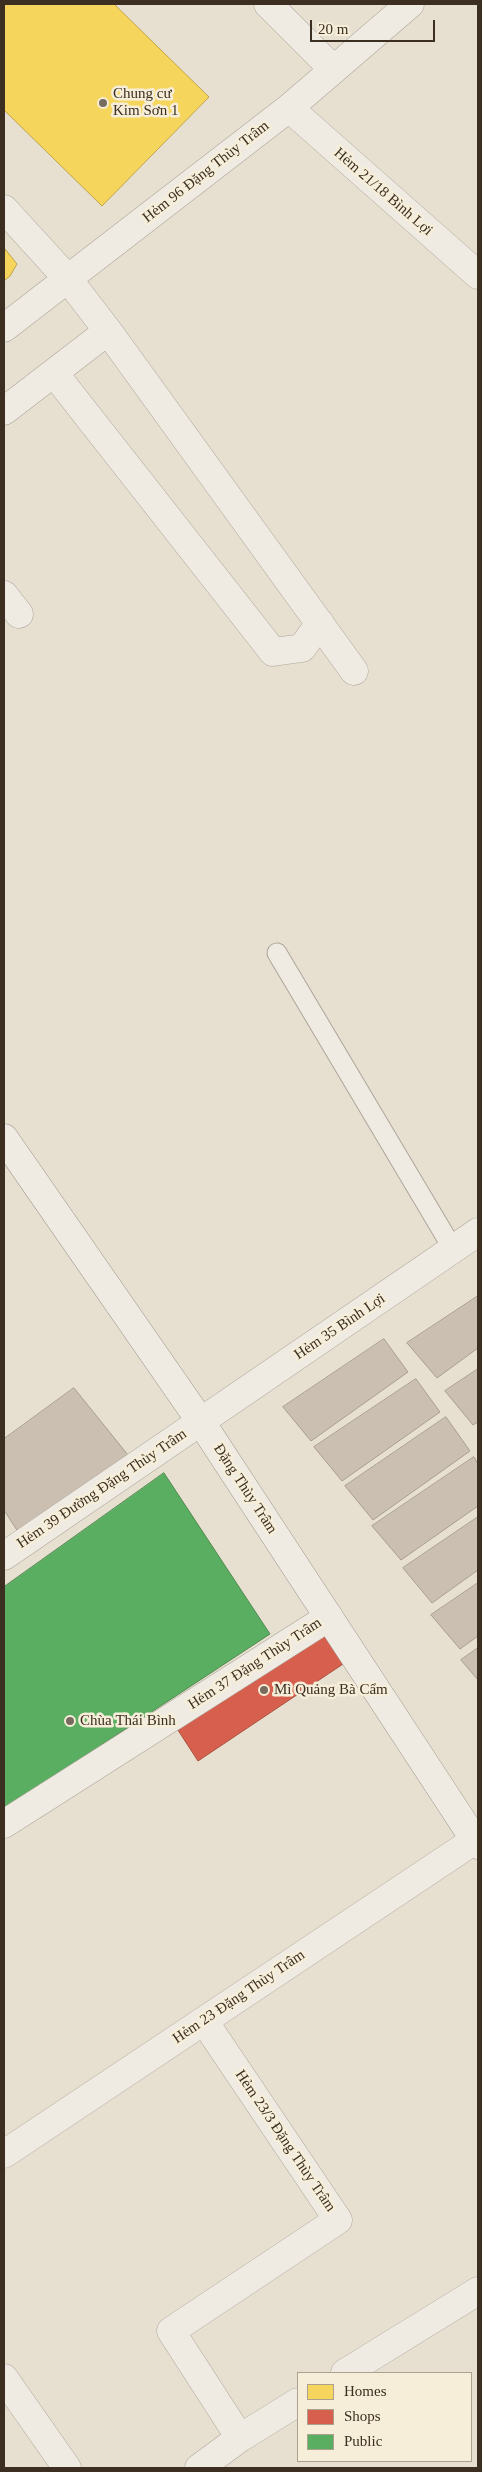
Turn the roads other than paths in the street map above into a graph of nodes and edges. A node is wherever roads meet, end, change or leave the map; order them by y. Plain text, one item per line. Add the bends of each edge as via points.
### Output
1 (268, 4) edge
2 (410, 4) edge
3 (333, 70) junction
4 (288, 108) junction
5 (4, 208) edge
6 (478, 275) edge
7 (68, 279) junction
8 (4, 328) edge
9 (108, 331) junction
10 (54, 373) junction
11 (4, 411) edge
12 (320, 623) junction
13 (354, 671) dead end
14 (276, 954) dead end
15 (4, 1138) edge
16 (478, 1232) edge
17 (453, 1249) junction
18 (201, 1422) junction
19 (4, 1556) edge
20 (329, 1617) junction
21 (4, 1824) edge
22 (476, 1842) edge
23 (204, 2020) junction
24 (4, 2154) edge
25 (478, 2291) edge
26 (347, 2372) edge
27 (4, 2378) edge
28 (297, 2403) edge
29 (240, 2438) junction
30 (67, 2468) edge
31 (199, 2468) edge

1 - 3 street
2 - 3 street, Hẻm 96 Đặng Thùy Trâm
3 - 4 street, Hẻm 96 Đặng Thùy Trâm
4 - 6 street, Hẻm 21/18 Bình Lợi
4 - 7 street, Hẻm 96 Đặng Thùy Trâm
5 - 7 street
7 - 8 street, Hẻm 96 Đặng Thùy Trâm
7 - 9 street
9 - 10 street
9 - 12 street
10 - 11 street
10 - 12 street via 273,652 302,648
12 - 13 street
14 - 17 lane
15 - 18 street, Đặng Thùy Trâm
16 - 17 street, Hẻm 35 Bình Lợi
17 - 18 street, Hẻm 35 Bình Lợi
18 - 19 street, Hẻm 39 Đường Đặng Thùy Trâm
18 - 20 street, Đặng Thùy Trâm
20 - 21 street, Hẻm 37 Đặng Thùy Trâm
20 - 22 street, Đặng Thùy Trâm
22 - 23 street, Hẻm 23 Đặng Thùy Trâm
23 - 24 street, Hẻm 23 Đặng Thùy Trâm
23 - 29 street, Hẻm 23/3 Đặng Thùy Trâm via 338,2220 171,2331
25 - 26 street
27 - 30 street
28 - 29 street
29 - 31 street

